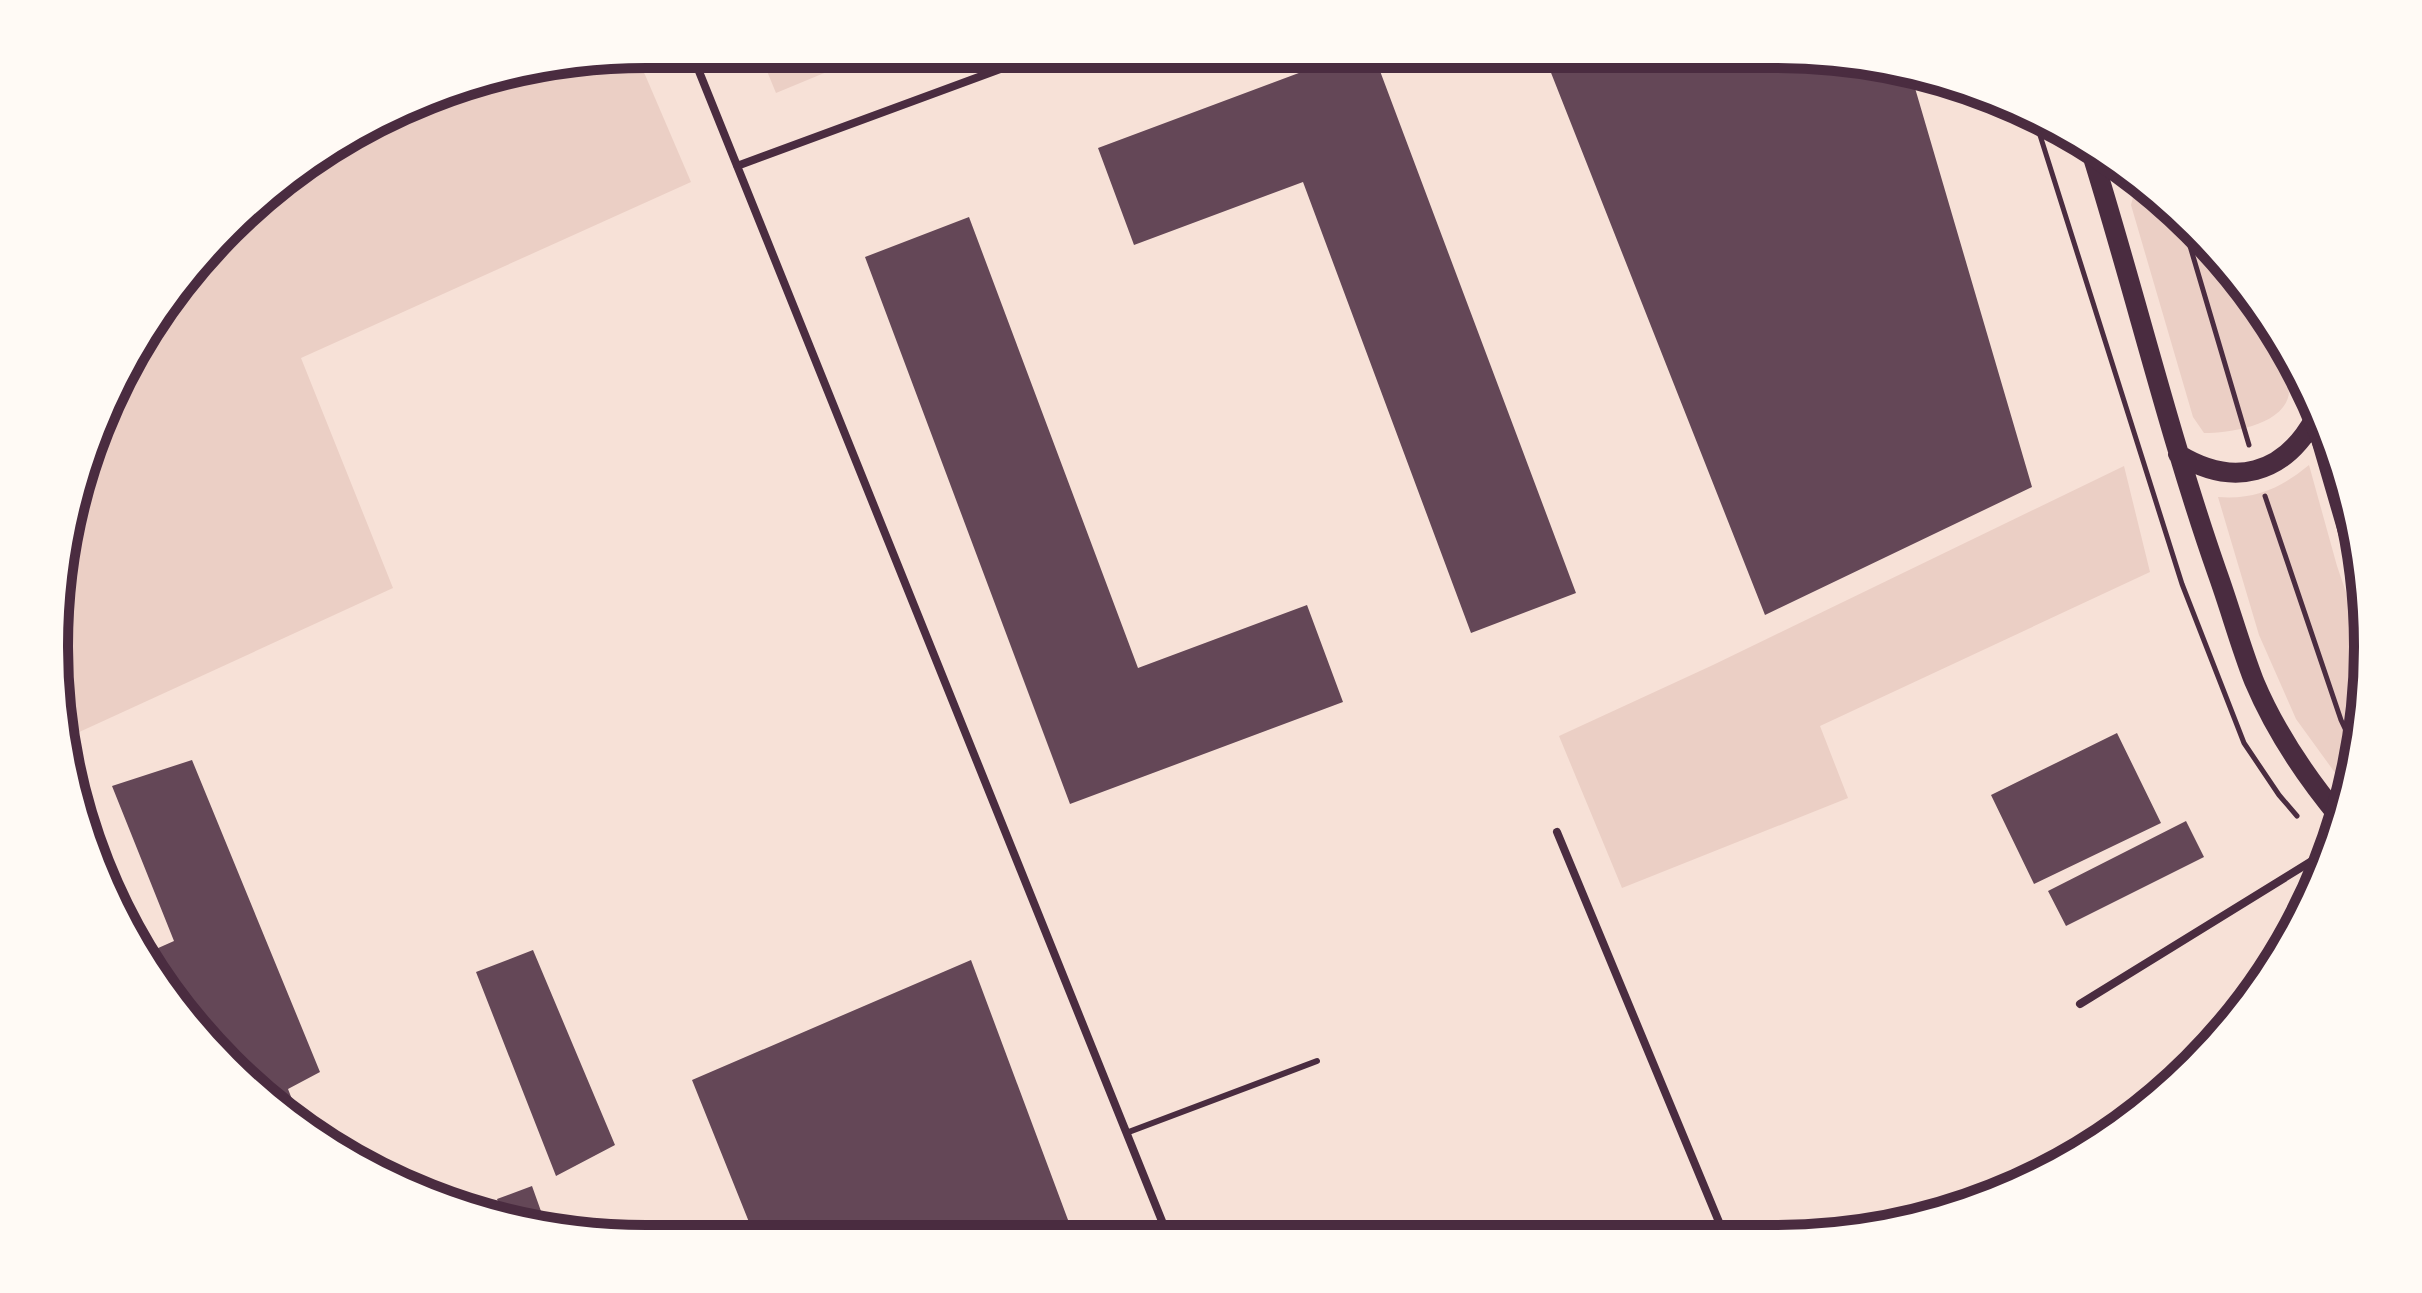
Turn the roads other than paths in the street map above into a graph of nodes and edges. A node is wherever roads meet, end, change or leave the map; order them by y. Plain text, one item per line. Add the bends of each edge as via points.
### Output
1 (698, 68) edge
2 (1003, 68) edge
3 (737, 166) junction
4 (2100, 167) edge
5 (2310, 426) edge
6 (2178, 454) junction
7 (2331, 807) edge
8 (1557, 832) dead end
9 (2313, 860) edge
10 (2080, 1004) dead end
11 (1317, 1061) dead end
12 (1126, 1133) junction
13 (1164, 1225) edge
14 (1720, 1225) edge

1 - 3 street
2 - 3 street
3 - 12 street
4 - 6 main road
5 - 6 main road via 2290,452 2256,470 2214,471
6 - 7 main road via 2255,682 2287,746
8 - 14 street
9 - 10 street
11 - 12 lane
12 - 13 street

